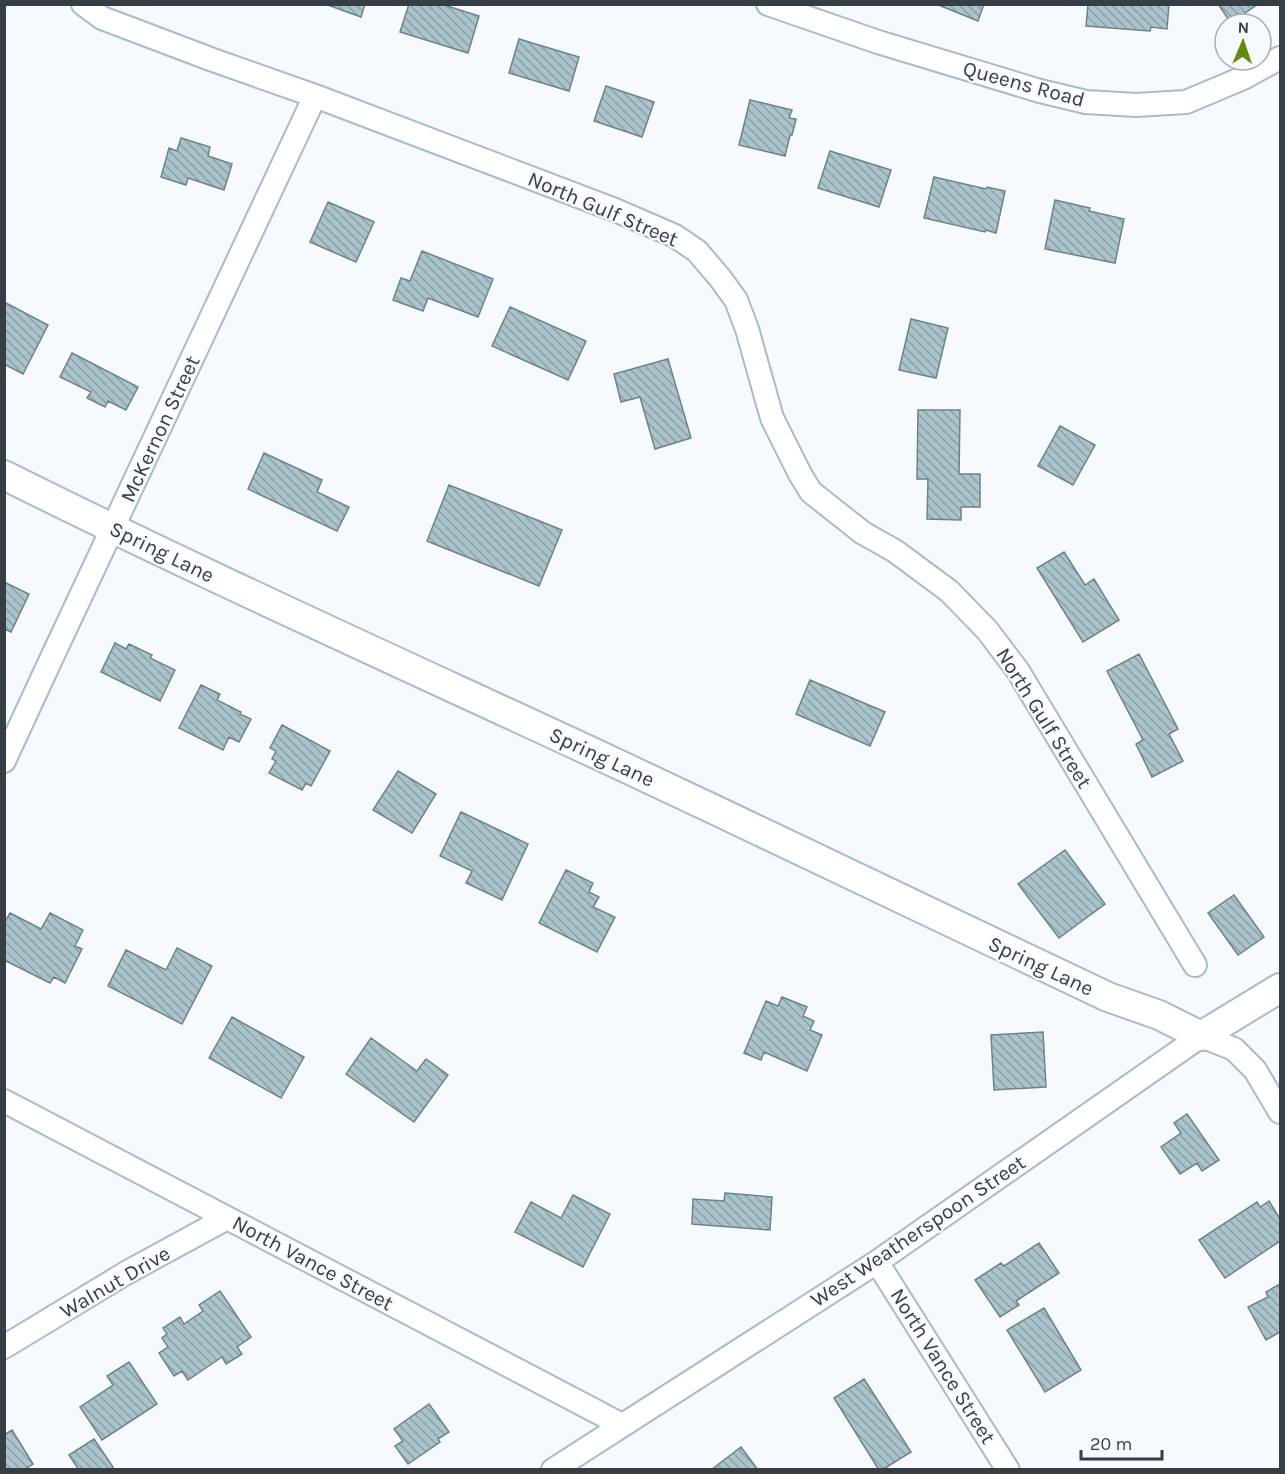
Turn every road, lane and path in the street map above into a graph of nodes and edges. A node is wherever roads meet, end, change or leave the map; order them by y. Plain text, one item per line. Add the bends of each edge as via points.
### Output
1 (83, 4) edge
2 (768, 4) edge
3 (1281, 58) edge
4 (315, 96) junction
5 (4, 475) edge
6 (113, 529) junction
7 (4, 761) edge
8 (1195, 965) dead end
9 (1281, 988) edge
10 (1201, 1036) junction
11 (4, 1101) edge
12 (1281, 1112) edge
13 (227, 1218) junction
14 (877, 1262) junction
15 (4, 1347) edge
16 (622, 1425) junction
17 (553, 1470) edge
18 (1008, 1470) edge

1 - 4 street, North Gulf Street via 102,18
2 - 3 street, Queens Road via 878,42 1086,102 1186,102
4 - 6 street, McKernon Street
4 - 8 street, North Gulf Street via 615,210 675,236 697,251 736,300 772,418 811,492 863,533 949,591 987,630 1018,670
5 - 6 street, Spring Lane
6 - 7 street, McKernon Street
6 - 10 street, Spring Lane via 1098,992
9 - 10 street, West Weatherspoon Street
10 - 12 street via 1234,1049 1255,1070
10 - 14 street, West Weatherspoon Street
11 - 13 street, North Vance Street
13 - 15 street, Walnut Drive
13 - 16 street, North Vance Street
14 - 16 street, West Weatherspoon Street
14 - 18 street, North Vance Street
16 - 17 street, West Weatherspoon Street

